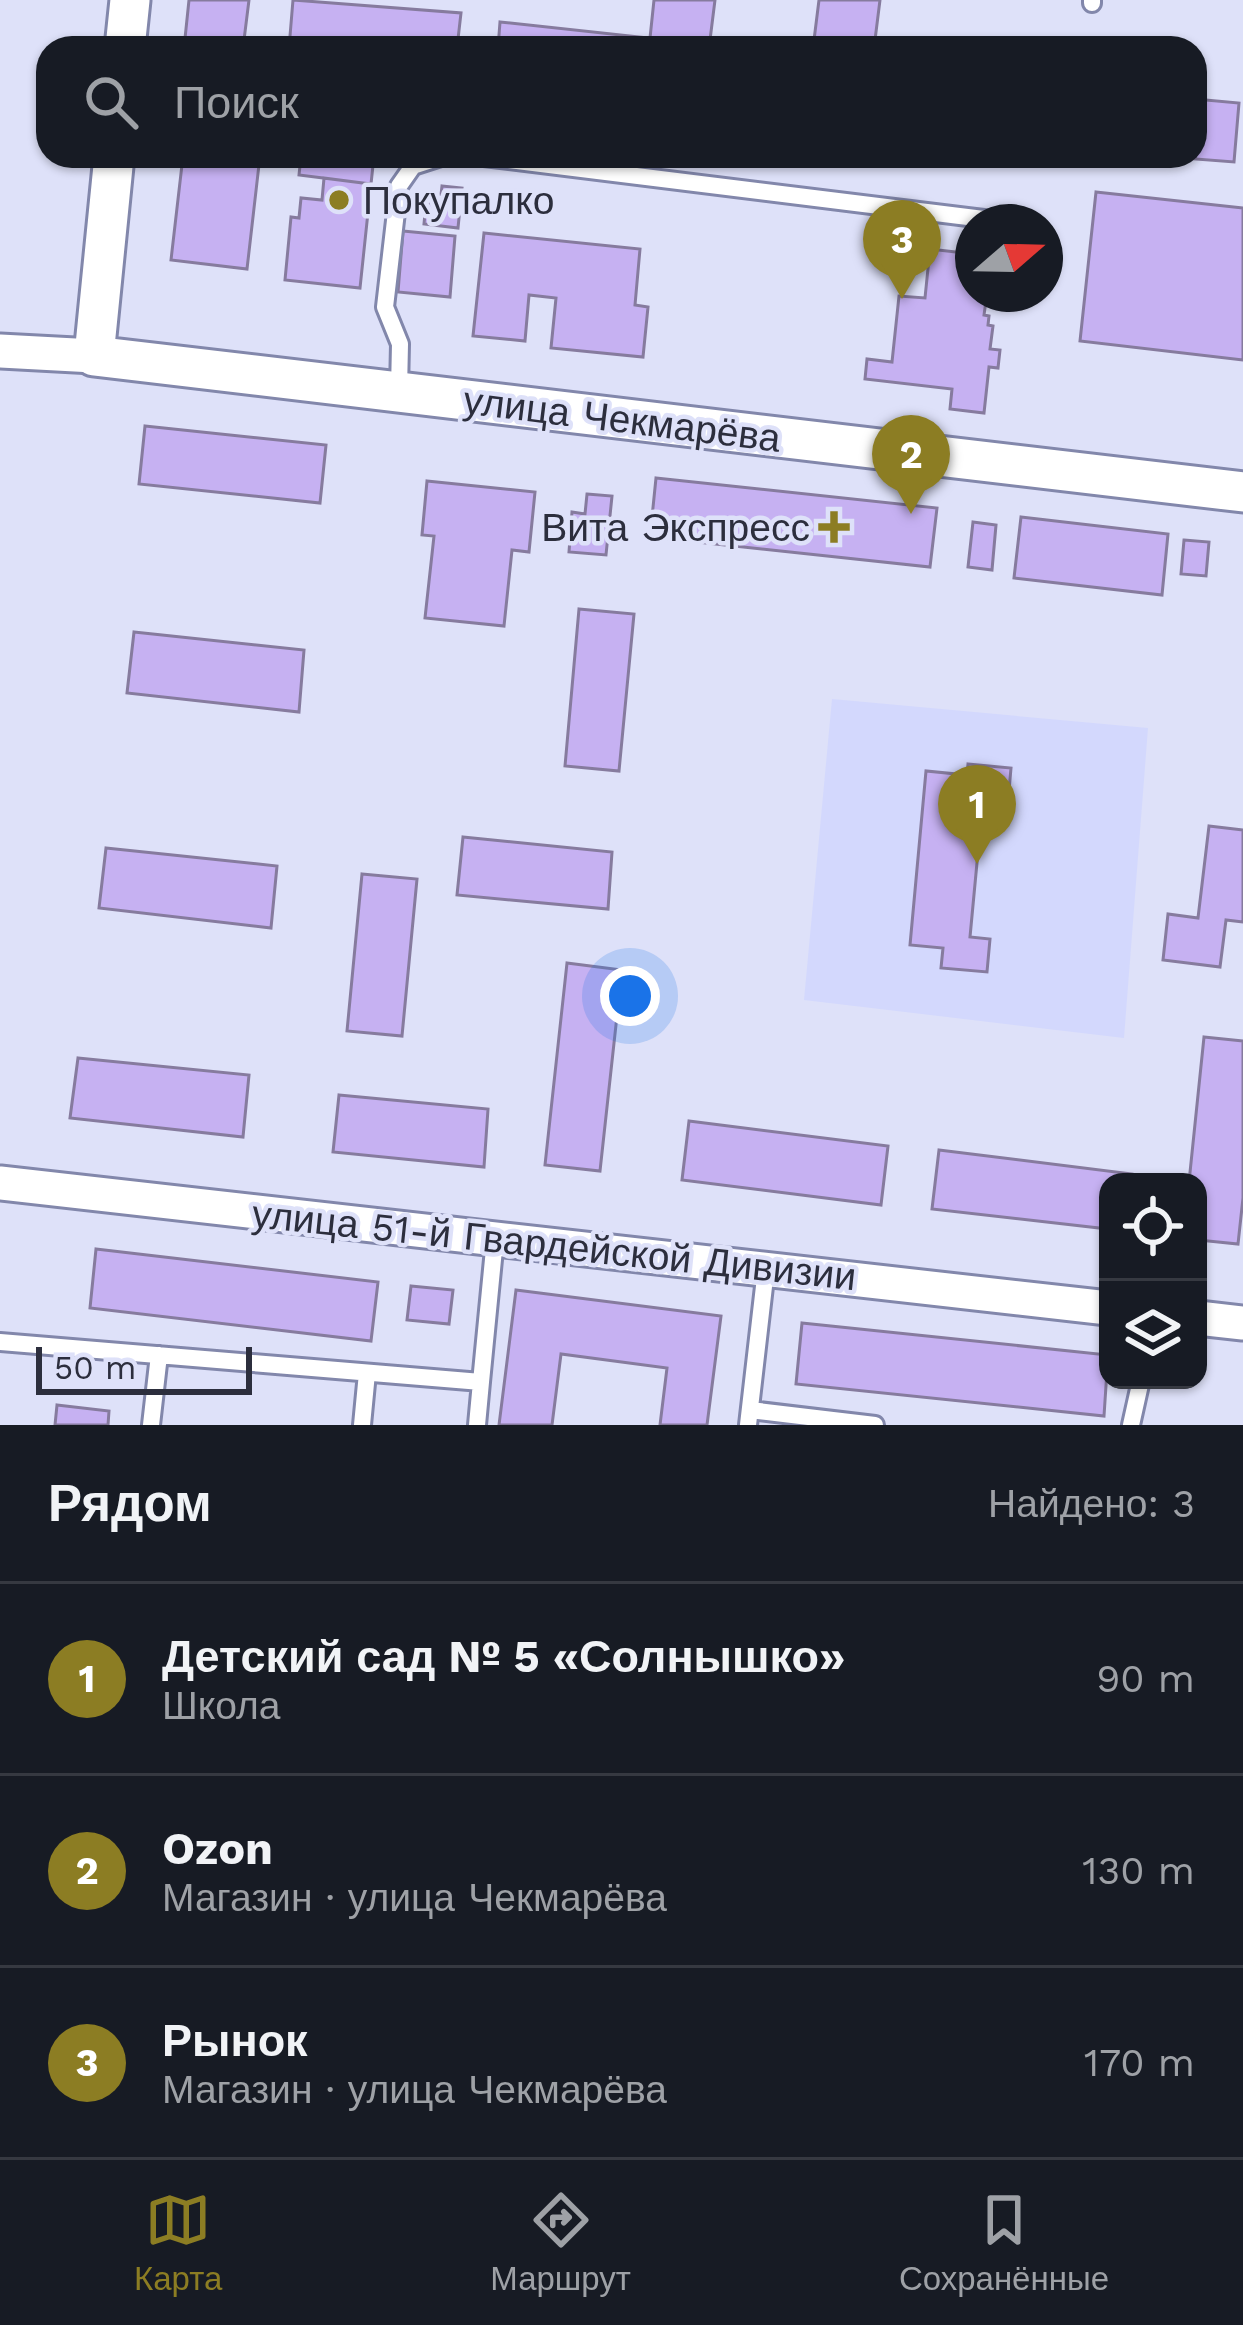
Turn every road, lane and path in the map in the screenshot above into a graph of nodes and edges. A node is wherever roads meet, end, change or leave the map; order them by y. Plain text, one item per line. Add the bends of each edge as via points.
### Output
1 (130, 0) edge
2 (126, 36) edge
3 (113, 168) edge
4 (412, 168) edge
5 (573, 168) edge
6 (955, 215) edge
7 (1, 351) edge
8 (94, 356) junction
9 (0, 364) edge
10 (399, 392) junction
11 (1243, 492) edge
12 (0, 1183) edge
13 (495, 1239) junction
14 (766, 1269) junction
15 (1099, 1307) edge
16 (1207, 1319) edge
17 (1243, 1323) edge
18 (0, 1342) edge
19 (159, 1355) junction
20 (367, 1372) junction
21 (481, 1382) junction
22 (1139, 1389) edge
23 (749, 1418) edge
24 (151, 1425) edge
25 (362, 1425) edge
26 (477, 1425) edge
27 (875, 1425) edge
28 (1131, 1425) edge

1 - 2 street
3 - 8 street
4 - 10 lane via 399,187 385,307 400,344
5 - 6 lane
7 - 8 street, улица Чекмарёва
7 - 9 street
8 - 10 street, улица Чекмарёва
10 - 11 street, улица Чекмарёва
12 - 13 street, улица 51-й Гвардейской Дивизии
13 - 14 street, улица 51-й Гвардейской Дивизии
13 - 21 lane
14 - 15 street, улица 51-й Гвардейской Дивизии
14 - 23 lane
16 - 17 street
18 - 19 lane
19 - 20 lane
19 - 24 lane
20 - 21 lane
20 - 25 lane
21 - 26 lane
22 - 28 lane
23 - 27 lane

